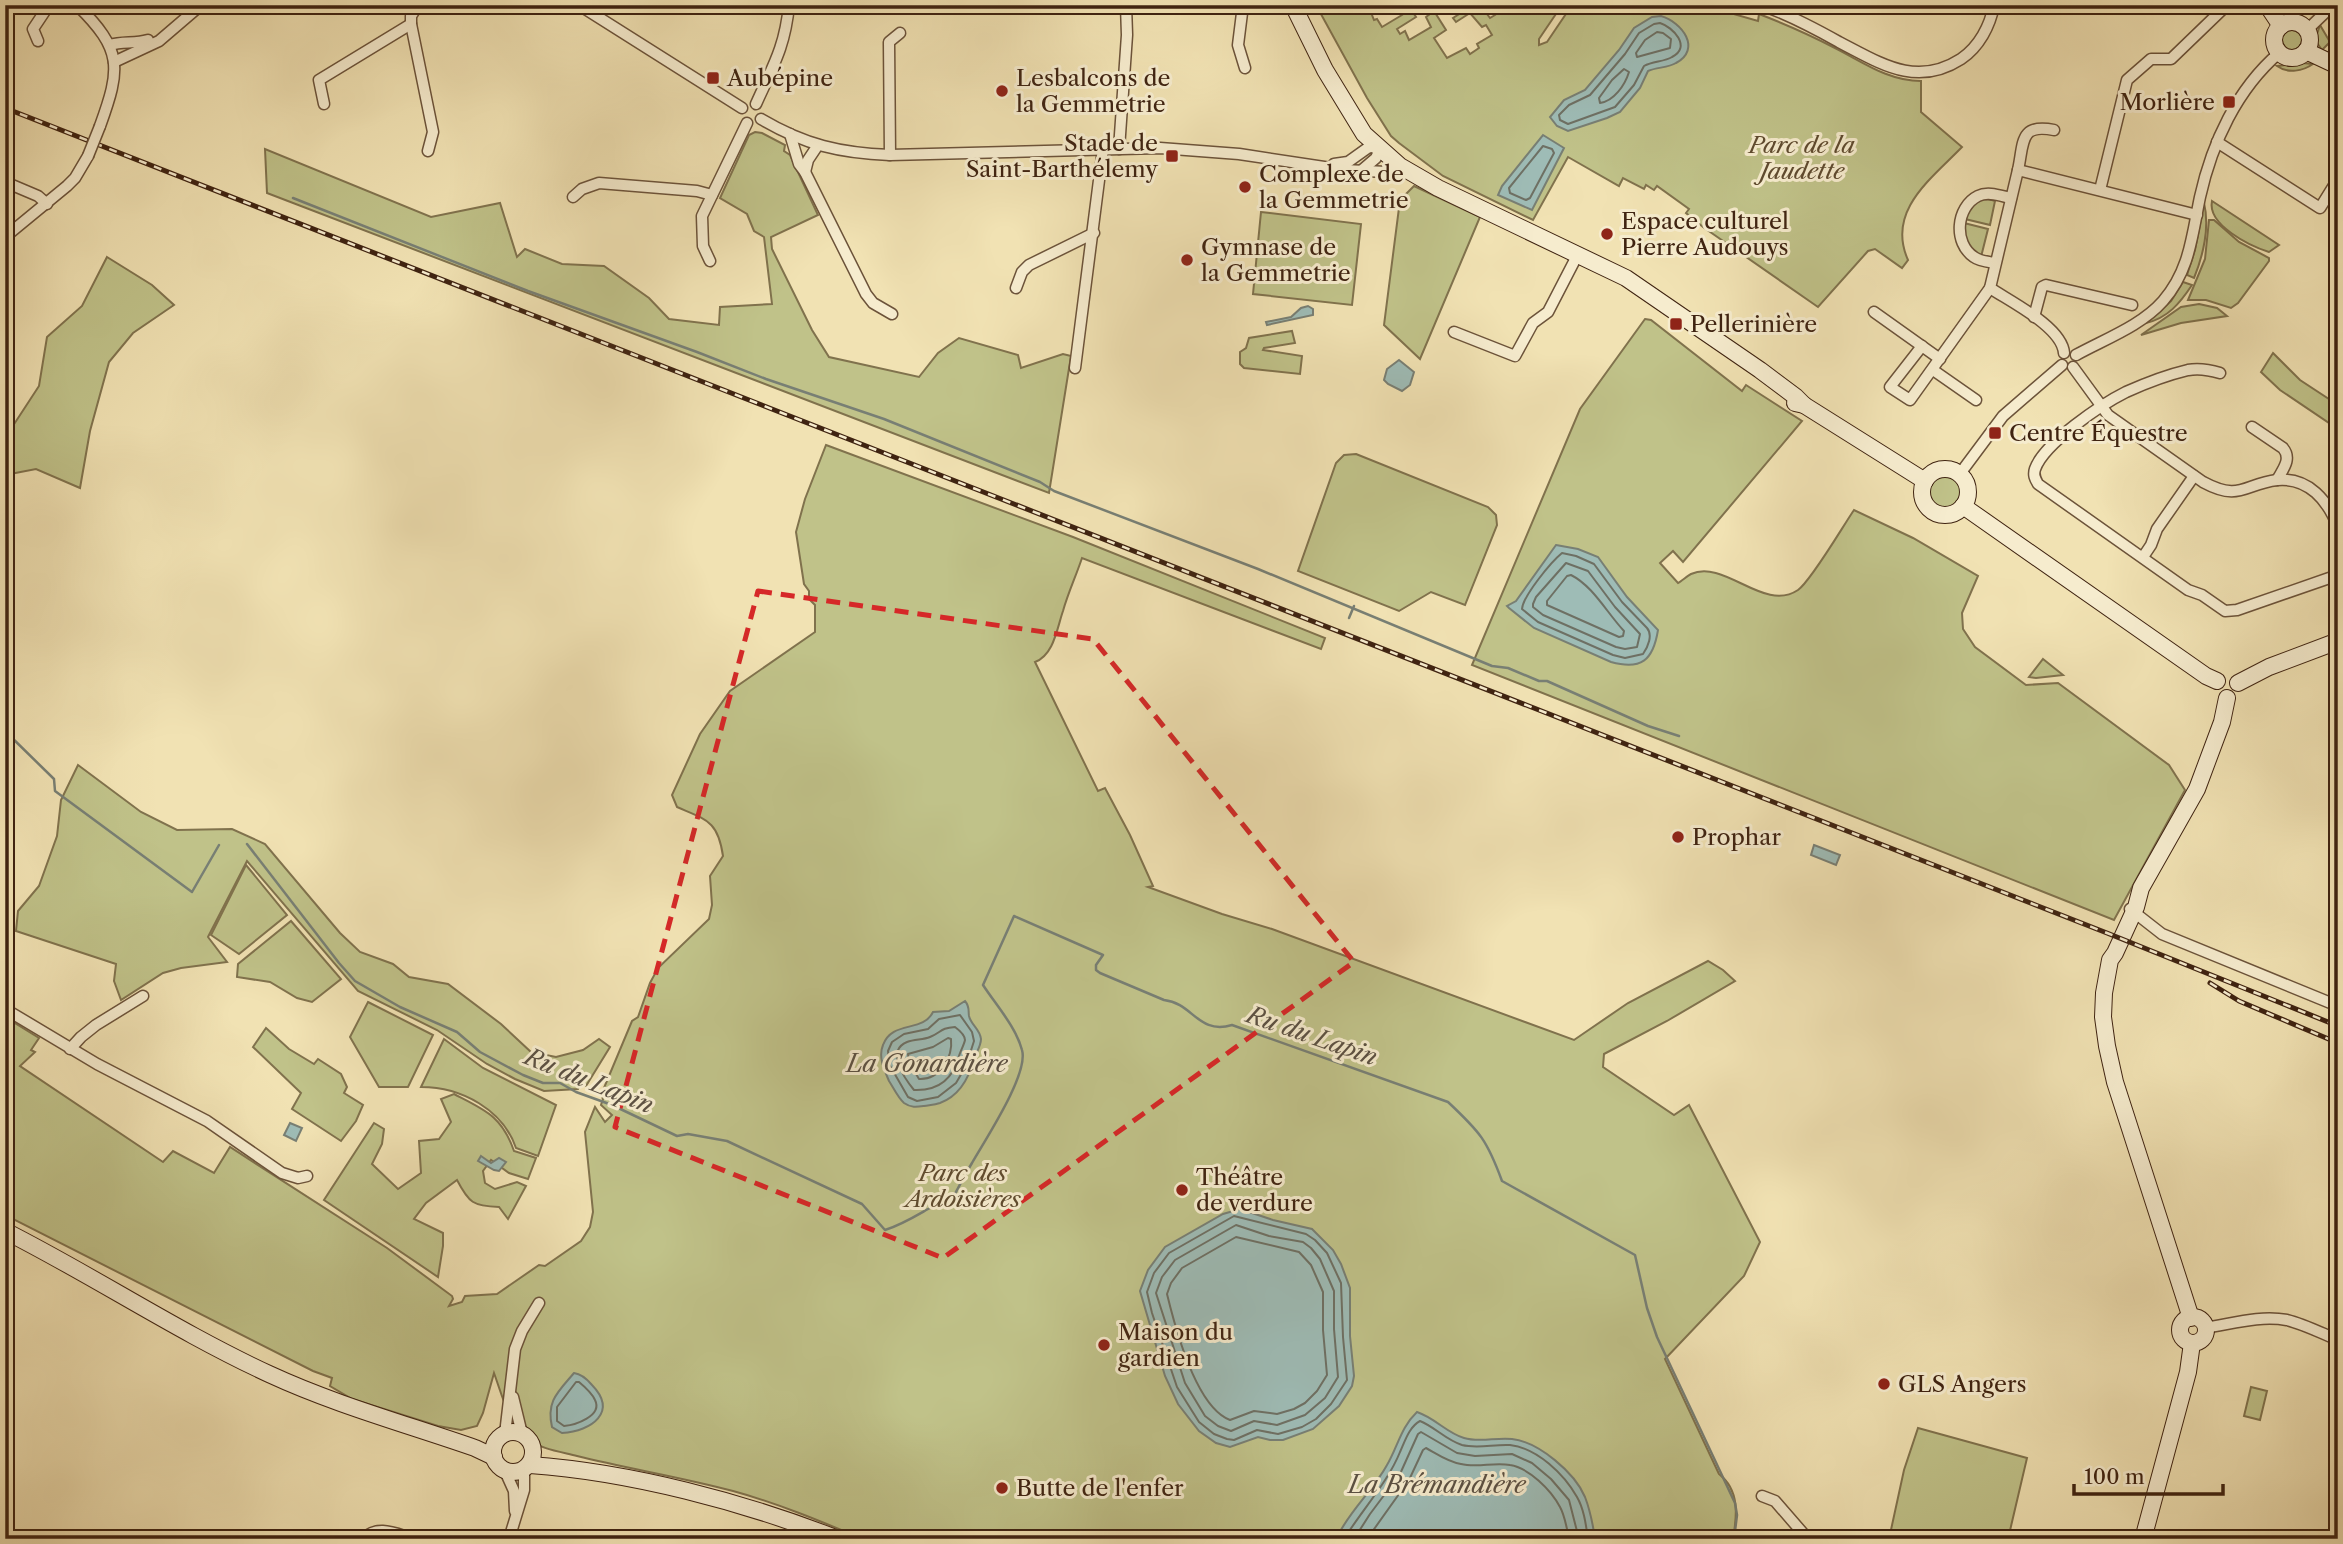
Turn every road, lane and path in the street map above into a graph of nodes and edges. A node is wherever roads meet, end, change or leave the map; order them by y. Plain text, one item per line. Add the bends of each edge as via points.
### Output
1 (49, 5) edge
2 (77, 5) edge
3 (201, 5) edge
4 (418, 5) edge
5 (579, 5) edge
6 (789, 5) edge
7 (1126, 5) edge
8 (1243, 5) edge
9 (1293, 5) edge
10 (1303, 5) edge
11 (1760, 5) edge
12 (1994, 5) edge
13 (2227, 5) edge
14 (2267, 5) edge
15 (2333, 5) edge
16 (411, 24) junction
17 (2281, 26) junction
18 (2307, 30) junction
19 (900, 33) dead end
20 (164, 34) junction
21 (37, 41) dead end
22 (110, 45) junction
23 (2306, 51) junction
24 (2279, 53) junction
25 (114, 62) junction
26 (2338, 66) edge
27 (1245, 68) dead end
28 (324, 104) dead end
29 (756, 104) junction
30 (742, 107) junction
31 (761, 119) junction
32 (747, 123) junction
33 (2054, 130) dead end
34 (790, 134) junction
35 (1362, 142) junction
36 (2217, 142) junction
37 (817, 145) junction
38 (1380, 148) junction
39 (1103, 149) junction
40 (1119, 149) junction
41 (428, 150) dead end
42 (891, 155) junction
43 (1326, 166) junction
44 (1362, 170) junction
45 (2018, 170) junction
46 (806, 172) junction
47 (1411, 172) junction
48 (2338, 178) edge
49 (5, 182) edge
50 (2100, 190) junction
51 (712, 195) junction
52 (573, 197) dead end
53 (2011, 198) junction
54 (47, 204) junction
55 (2197, 215) junction
56 (1094, 233) junction
57 (5, 237) edge
58 (1578, 254) junction
59 (710, 261) dead end
60 (1995, 264) junction
61 (1016, 288) dead end
62 (1990, 288) junction
63 (2132, 305) dead end
64 (1874, 312) dead end
65 (891, 314) dead end
66 (2034, 317) junction
67 (1454, 332) dead end
68 (1922, 346) junction
69 (1940, 359) junction
70 (2066, 362) junction
71 (1075, 368) dead end
72 (1933, 370) junction
73 (2220, 373) dead end
74 (1976, 400) dead end
75 (2100, 407) junction
76 (2252, 427) dead end
77 (1959, 475) junction
78 (2194, 476) junction
79 (2277, 480) junction
80 (1925, 481) junction
81 (1963, 506) junction
82 (2338, 527) edge
83 (2143, 557) junction
84 (2338, 575) edge
85 (2338, 641) edge
86 (2217, 681) junction
87 (2238, 683) junction
88 (2227, 698) junction
89 (2131, 909) junction
90 (143, 996) dead end
91 (2338, 1006) edge
92 (5, 1009) edge
93 (70, 1049) junction
94 (307, 1176) dead end
95 (5, 1231) edge
96 (539, 1303) dead end
97 (2191, 1318) junction
98 (2205, 1328) junction
99 (2338, 1340) edge
100 (2192, 1343) junction
101 (512, 1388) junction
102 (522, 1434) junction
103 (440, 1436) junction
104 (501, 1437) junction
105 (533, 1448) junction
106 (494, 1457) junction
107 (527, 1467) junction
108 (505, 1471) junction
109 (596, 1474) junction
110 (1762, 1496) dead end
111 (515, 1517) junction
112 (363, 1539) edge
113 (414, 1539) edge
114 (509, 1539) edge
115 (838, 1539) edge
116 (1808, 1539) edge
117 (2143, 1539) edge

1 - 21 street via 33,29
2 - 22 street
3 - 20 street
4 - 16 street
5 - 30 street
6 - 29 street via 780,53
7 - 40 street
8 - 27 street via 1238,45
9 - 35 street
10 - 38 street
11 - 12 street via 1882,65 1912,72 1938,69 1967,55 1985,31
13 - 50 street via 2171,58 2151,59 2127,80
14 - 17 street
15 - 18 street
16 - 28 street via 319,80
16 - 41 street via 433,132
17 - 18 street via 2295,22
17 - 24 street via 2274,39
18 - 23 street via 2310,41
19 - 42 street via 889,42
20 - 22 street via 135,44
20 - 25 street
22 - 25 street
23 - 24 street via 2293,58
23 - 26 street
24 - 36 street via 2239,101
25 - 54 street, bridge via 113,86 88,156 75,178
29 - 30 street
29 - 31 street
30 - 32 street
31 - 32 street
31 - 34 street
32 - 51 street
33 - 45 street via 2039,127 2027,133
34 - 37 street
34 - 46 street
35 - 38 street
35 - 43 street via 1348,162
36 - 48 street via 2320,208
36 - 55 street
37 - 42 street
37 - 46 street
38 - 44 street
38 - 47 street
39 - 40 street
39 - 42 street
39 - 56 street
40 - 43 street via 1227,153
43 - 44 street
44 - 47 street
45 - 50 street
45 - 53 street
46 - 65 street via 866,294
47 - 58 street
49 - 54 street
50 - 55 street
51 - 52 street via 599,183
51 - 59 street via 702,216 703,246
53 - 60 street
53 - 60 street via 1979,195 1965,206 1959,230 1960,243 1974,258
54 - 57 street
55 - 70 street via 2186,263 2162,302 2135,323 2076,355 2071,351
56 - 61 street via 1029,265
56 - 71 street
58 - 67 street via 1548,312 1533,323 1515,356
58 - 80 street via 1626,278 1792,402 1804,405
60 - 62 street
62 - 66 street
62 - 69 street
63 - 66 street via 2046,285
64 - 68 street
66 - 70 street via 2060,339
68 - 69 street
68 - 72 street via 1890,387 1910,400
69 - 72 street
70 - 75 street
70 - 77 street via 2003,416
72 - 74 street
73 - 75 street via 2198,369 2174,374
75 - 78 street
75 - 83 street via 2047,453 2036,466 2036,480
76 - 79 street via 2285,450 2287,462
77 - 80 street via 1939,470
77 - 81 street via 1967,491
78 - 79 street via 2228,491 2246,491
78 - 83 street
79 - 82 street via 2316,492 2328,504
80 - 81 street via 1922,497 1932,511 1948,515
81 - 86 street
83 - 84 street via 2188,590 2228,611
85 - 87 street
86 - 87 street via 2230,675
86 - 88 street via 2217,692
87 - 88 street via 2236,693
88 - 89 street via 2197,789
89 - 91 street via 2162,934
89 - 97 street via 2110,960 2103,1008 2107,1046
90 - 93 street via 96,1025
92 - 93 street
93 - 94 street via 207,1121 282,1173
95 - 103 street via 236,1358 361,1411
96 - 101 street via 515,1349
97 - 98 street via 2200,1320
97 - 100 street via 2182,1323 2180,1332
98 - 99 street via 2274,1319
98 - 100 street via 2203,1338
100 - 117 street
101 - 102 street
101 - 104 street
102 - 104 street
102 - 105 street
103 - 104 street
103 - 106 street
104 - 106 street via 494,1445
105 - 107 street
105 - 109 street
106 - 108 street
107 - 108 street
107 - 109 street
107 - 111 street
108 - 111 street via 514,1491
109 - 115 street via 740,1506
110 - 116 street via 1774,1501
111 - 114 street
112 - 113 street via 370,1532 383,1530

